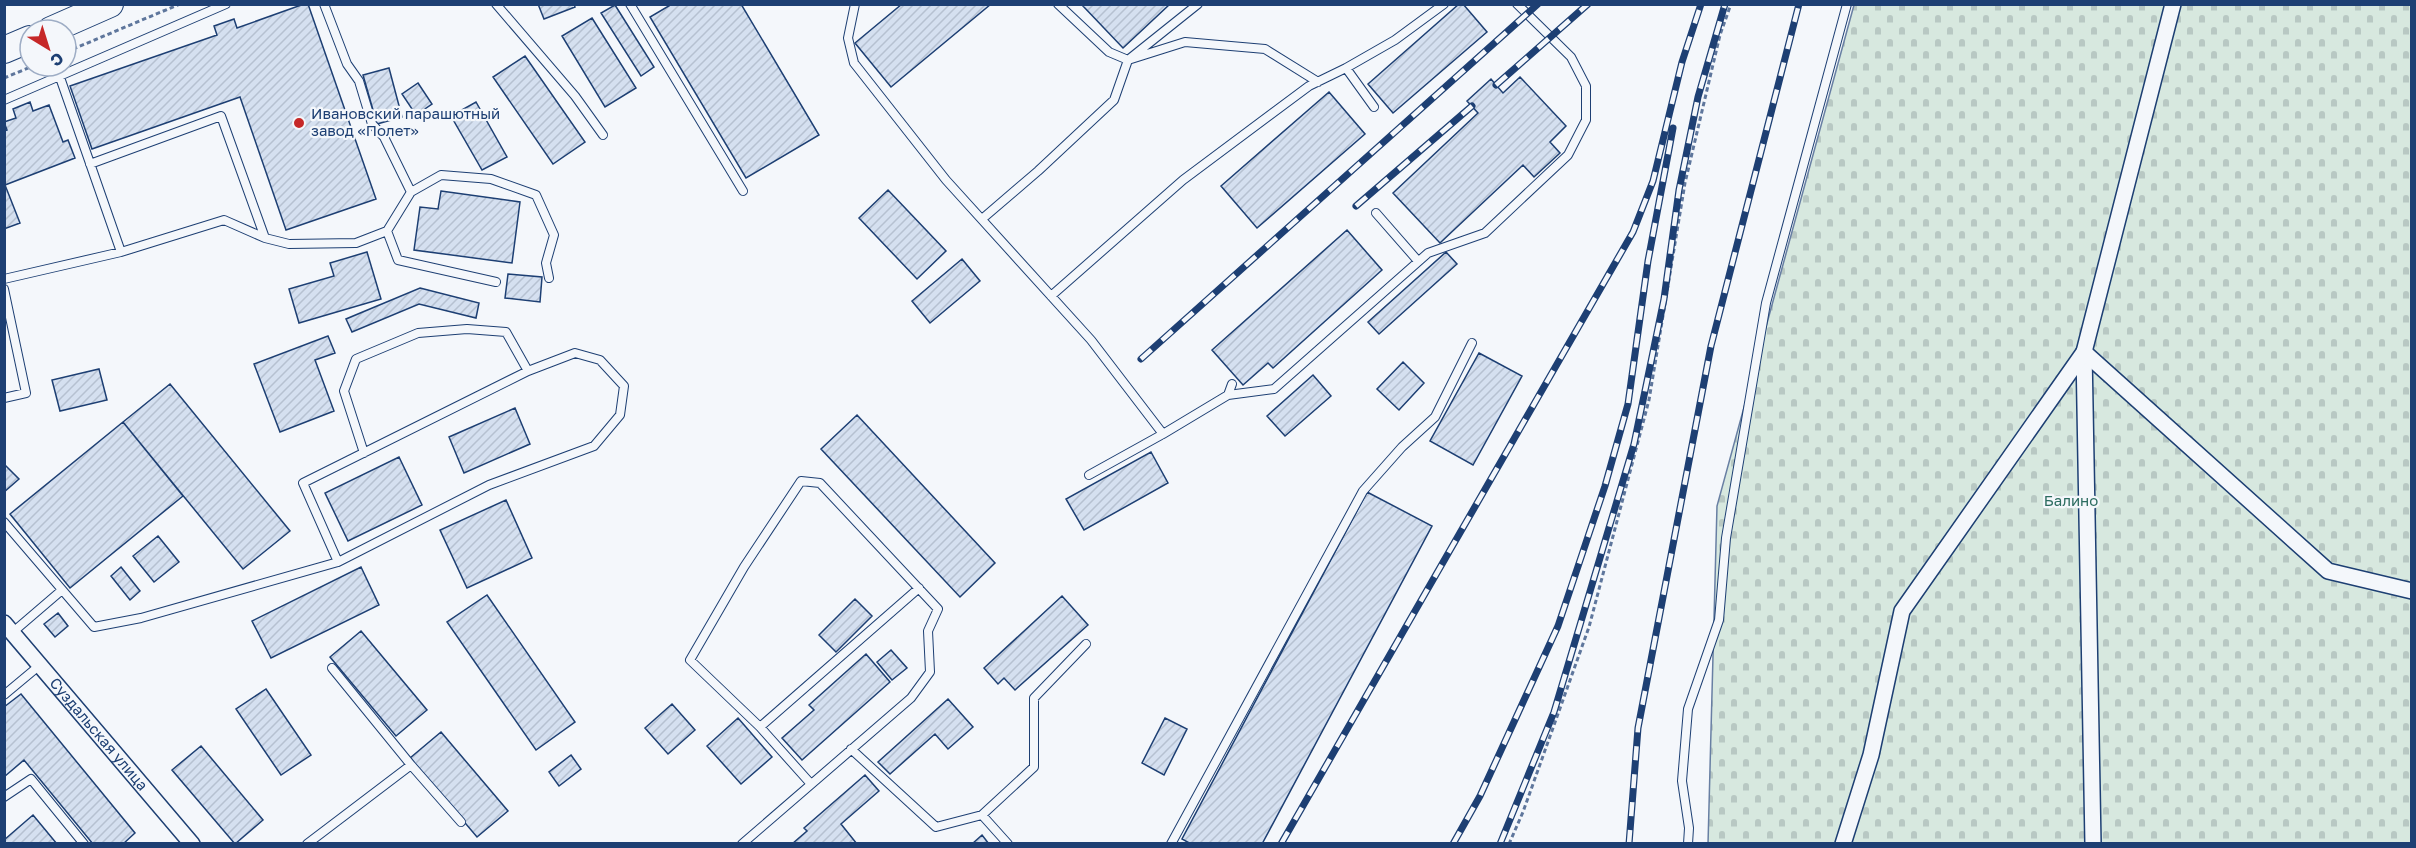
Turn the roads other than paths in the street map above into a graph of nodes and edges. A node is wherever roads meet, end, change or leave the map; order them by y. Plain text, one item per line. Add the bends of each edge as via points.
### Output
1 (110, 4) edge
2 (226, 4) edge
3 (324, 4) edge
4 (496, 4) edge
5 (630, 4) edge
6 (855, 4) edge
7 (1058, 4) edge
8 (1198, 4) edge
9 (1444, 4) edge
10 (1517, 4) edge
11 (1847, 4) edge
12 (2173, 4) edge
13 (78, 18) edge
14 (18, 44) edge
15 (4, 50) edge
16 (1128, 60) junction
17 (78, 68) edge
18 (1346, 68) junction
19 (55, 78) edge
20 (61, 78) edge
21 (1317, 82) junction
22 (4, 100) edge
23 (1374, 107) dead end
24 (603, 135) dead end
25 (90, 164) junction
26 (742, 191) dead end
27 (411, 192) junction
28 (1376, 213) dead end
29 (982, 219) junction
30 (387, 231) junction
31 (265, 238) junction
32 (121, 252) junction
33 (1419, 261) junction
34 (549, 278) dead end
35 (4, 279) edge
36 (496, 282) dead end
37 (4, 289) edge
38 (1051, 296) junction
39 (1472, 343) dead end
40 (2084, 352) junction
41 (528, 371) junction
42 (1232, 384) dead end
43 (1228, 395) junction
44 (4, 398) edge
45 (1163, 434) junction
46 (364, 453) junction
47 (1089, 475) dead end
48 (4, 522) edge
49 (338, 562) junction
50 (919, 588) junction
51 (62, 590) junction
52 (2412, 591) edge
53 (8, 628) edge
54 (1086, 644) dead end
55 (40, 665) junction
56 (332, 668) dead end
57 (4, 695) edge
58 (760, 727) junction
59 (851, 749) junction
60 (411, 765) junction
61 (811, 784) junction
62 (4, 797) edge
63 (982, 816) junction
64 (461, 822) dead end
65 (84, 843) edge
66 (192, 843) edge
67 (307, 843) edge
68 (742, 843) edge
69 (1008, 843) edge
70 (1171, 843) edge
71 (1688, 843) edge
72 (1843, 843) edge
73 (2093, 843) edge

1 - 13 main road
2 - 17 lane
3 - 27 lane via 347,64 359,81 372,124 384,137
4 - 24 lane
5 - 26 lane
6 - 29 lane via 848,38 854,63 946,180
7 - 16 lane via 1109,52
8 - 16 lane
9 - 18 lane via 1395,40
10 - 33 lane via 1571,57 1586,86 1586,120 1568,155 1485,233 1428,253
11 - 71 lane via 1766,303 1726,538 1719,620 1688,709 1682,780
12 - 40 street
14 - 15 main road
16 - 21 lane via 1185,42 1265,49
16 - 29 lane via 1114,100
18 - 21 lane
18 - 23 lane
19 - 22 lane
20 - 25 lane
21 - 38 lane via 1183,180
25 - 31 lane via 221,116
25 - 32 lane
27 - 30 lane
27 - 34 lane via 441,175 491,178 536,195 554,235 546,263
28 - 33 lane
29 - 38 lane
30 - 31 lane via 356,243 289,244
30 - 36 lane via 398,260
31 - 32 lane via 224,220
32 - 35 lane
33 - 43 lane via 1274,389
37 - 44 lane via 26,393
38 - 45 lane via 1091,340
39 - 70 lane via 1435,417 1362,491
40 - 52 street via 2328,571
40 - 72 street via 1902,611 1871,755
40 - 73 street
41 - 46 lane
41 - 46 lane via 506,332 467,329 418,333 356,359 344,391
41 - 49 lane via 575,353 600,360 624,386 620,415 594,446 489,485
42 - 43 lane
43 - 45 lane
45 - 47 lane
46 - 49 lane via 303,483
48 - 51 lane
49 - 51 lane via 141,618 93,627
50 - 58 lane
50 - 58 lane via 820,483 801,481 744,567 690,660
50 - 59 lane via 938,609 928,631 930,672 911,698
51 - 53 lane
53 - 55 street, Суздальская улица
54 - 63 lane via 1034,698 1034,767
55 - 57 lane
55 - 66 street, Суздальская улица
56 - 60 lane
58 - 61 lane
59 - 61 lane
59 - 63 lane via 936,827
60 - 64 lane
60 - 67 lane
61 - 68 lane
62 - 65 lane via 30,779
63 - 69 lane

